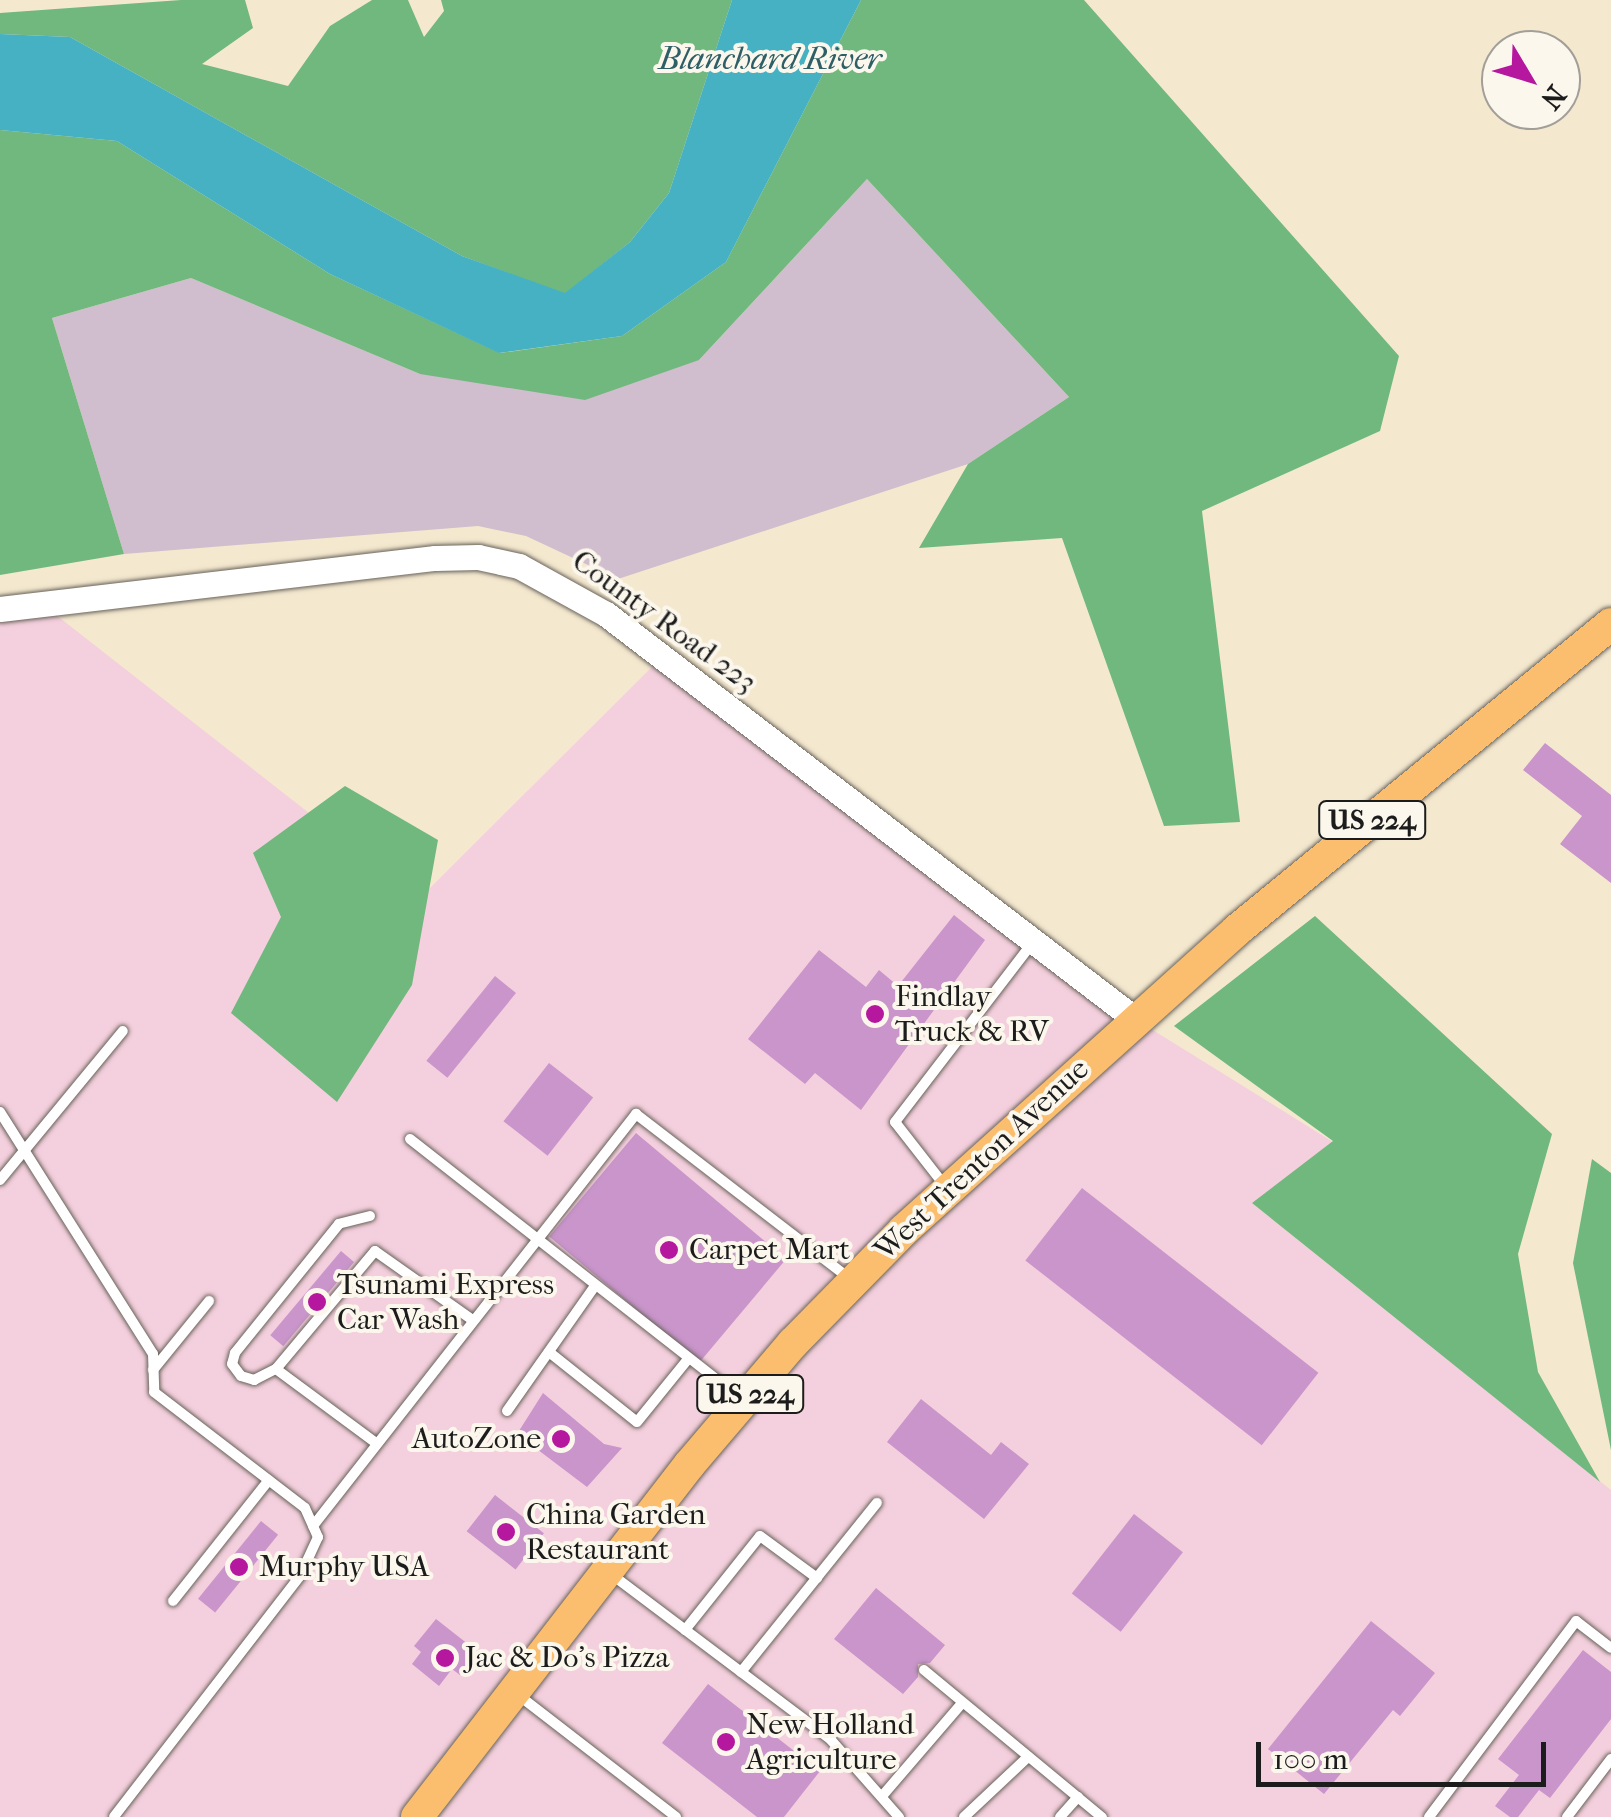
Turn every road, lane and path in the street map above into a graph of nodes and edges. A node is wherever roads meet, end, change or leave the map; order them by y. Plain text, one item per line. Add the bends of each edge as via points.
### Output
1 (0, 609) edge
2 (1610, 626) edge
3 (1033, 941) junction
4 (1136, 1019) junction
5 (123, 1031) dead end
6 (0, 1112) edge
7 (410, 1140) dead end
8 (24, 1150) junction
9 (0, 1180) edge
10 (947, 1190) junction
11 (370, 1216) dead end
12 (534, 1237) junction
13 (854, 1281) junction
14 (595, 1286) junction
15 (209, 1301) dead end
16 (471, 1319) junction
17 (549, 1352) junction
18 (688, 1358) junction
19 (276, 1369) junction
20 (153, 1370) junction
21 (743, 1401) junction
22 (507, 1411) dead end
23 (376, 1443) junction
24 (269, 1480) junction
25 (877, 1503) dead end
26 (313, 1526) junction
27 (605, 1570) junction
28 (816, 1578) junction
29 (172, 1601) dead end
30 (685, 1630) junction
31 (1611, 1648) edge
32 (924, 1670) dead end
33 (741, 1672) junction
34 (512, 1690) junction
35 (962, 1703) junction
36 (1028, 1757) junction
37 (1611, 1759) edge
38 (883, 1796) junction
39 (1078, 1798) junction
40 (114, 1817) edge
41 (417, 1817) edge
42 (676, 1817) edge
43 (899, 1817) edge
44 (964, 1817) edge
45 (1060, 1817) edge
46 (1102, 1817) edge
47 (1428, 1817) edge
48 (1567, 1817) edge

1 - 3 street, County Road 223 via 435,558 478,557 519,566 606,614
2 - 4 main road, US 224
3 - 4 street, County Road 223
3 - 10 lane via 895,1122
4 - 10 main road, West Trenton Avenue / US 224
5 - 8 lane
6 - 8 lane
7 - 12 lane
8 - 9 lane
8 - 20 lane via 153,1354
10 - 13 main road, West Trenton Avenue / US 224
11 - 19 lane via 339,1224 232,1364 254,1380
12 - 13 lane via 636,1114
12 - 14 lane
12 - 16 lane
13 - 21 main road, West Trenton Avenue / US 224
14 - 17 lane
14 - 18 lane
15 - 20 lane
16 - 19 lane via 375,1251
16 - 23 lane
17 - 18 lane via 638,1422
17 - 22 lane
18 - 21 lane
19 - 23 lane
20 - 24 lane via 154,1392
21 - 27 main road, West Trenton Avenue / US 224
23 - 26 lane
24 - 26 lane via 305,1508
24 - 29 lane
25 - 28 lane
26 - 40 lane via 318,1537 300,1576
27 - 30 lane
27 - 34 main road, West Trenton Avenue / US 224
28 - 30 lane via 760,1536
28 - 33 lane
30 - 33 lane
31 - 47 lane via 1576,1622
32 - 35 lane
33 - 38 lane via 832,1740
34 - 41 main road, West Trenton Avenue / US 224
34 - 42 lane
35 - 36 lane
35 - 38 lane
36 - 39 lane
36 - 44 lane
37 - 48 lane
38 - 43 lane
39 - 45 lane
39 - 46 lane

